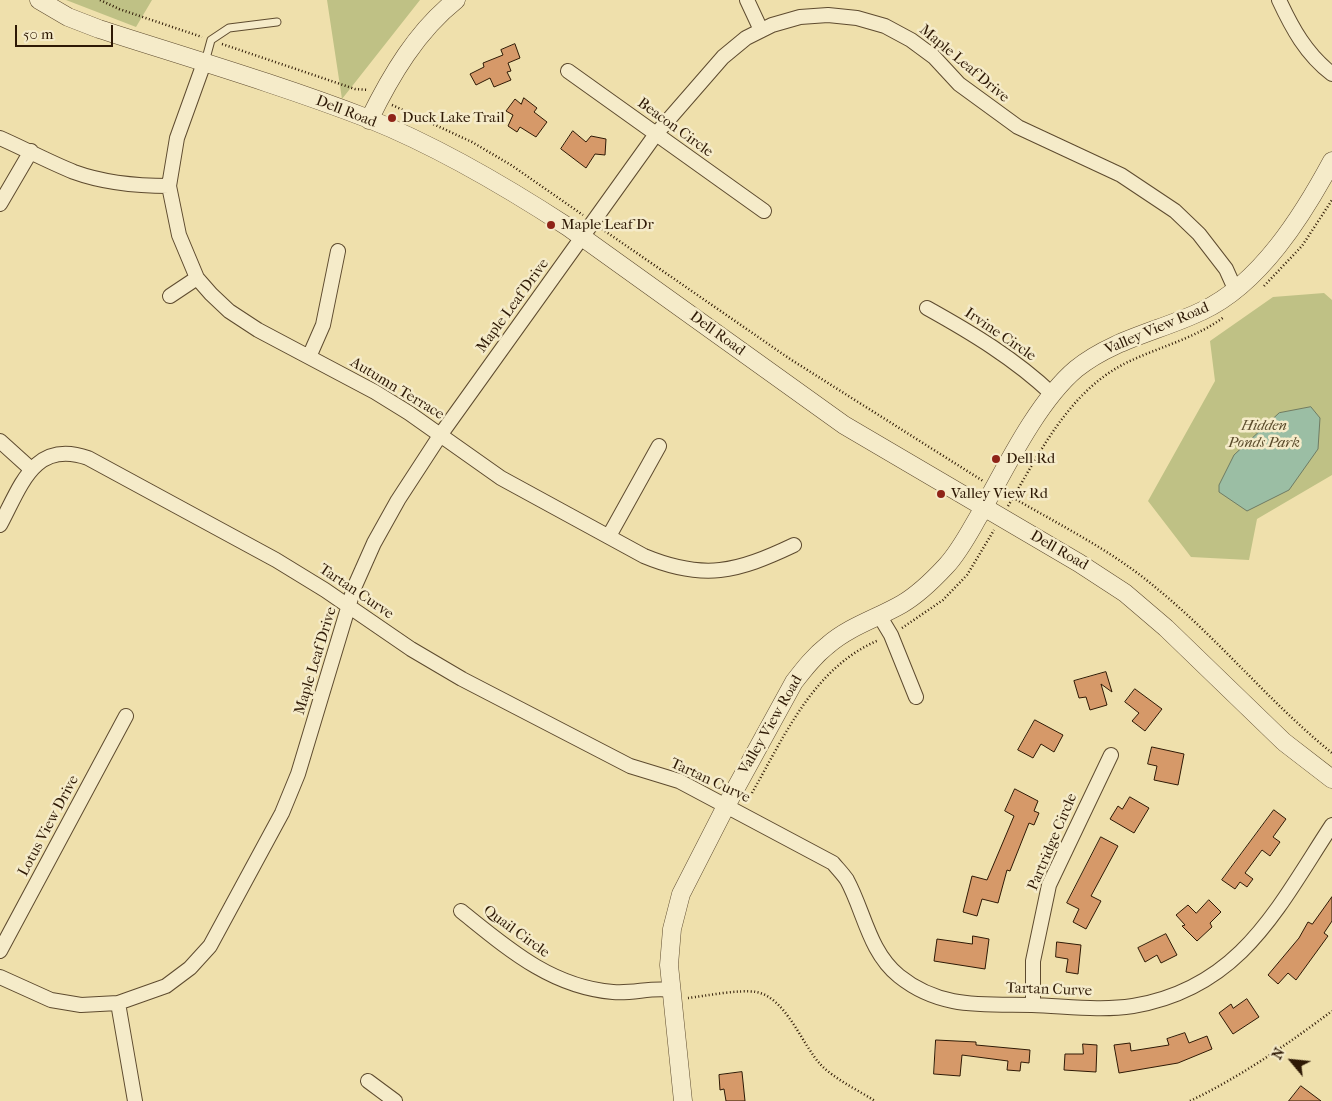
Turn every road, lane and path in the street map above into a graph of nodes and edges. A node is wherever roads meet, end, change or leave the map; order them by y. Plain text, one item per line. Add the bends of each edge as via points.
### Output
1 (39, 0) edge
2 (456, 0) edge
3 (747, 0) edge
4 (1279, 0) edge
5 (277, 22) dead end
6 (761, 30) junction
7 (204, 63) junction
8 (568, 71) dead end
9 (1332, 74) edge
10 (369, 120) junction
11 (656, 134) junction
12 (0, 138) edge
13 (31, 151) junction
14 (1332, 161) edge
15 (169, 186) junction
16 (1332, 200) edge
17 (0, 204) edge
18 (764, 211) dead end
19 (582, 237) junction
20 (338, 250) dead end
21 (197, 278) junction
22 (1235, 288) junction
23 (1258, 291) dead end
24 (170, 296) dead end
25 (926, 308) dead end
26 (1230, 312) dead end
27 (309, 357) junction
28 (1052, 394) junction
29 (442, 434) junction
30 (0, 441) edge
31 (659, 446) dead end
32 (31, 469) junction
33 (983, 508) junction
34 (1000, 518) junction
35 (0, 525) edge
36 (609, 536) junction
37 (794, 545) dead end
38 (349, 607) junction
39 (879, 615) junction
40 (891, 636) junction
41 (916, 697) dead end
42 (126, 716) dead end
43 (1111, 755) dead end
44 (1332, 780) edge
45 (751, 794) dead end
46 (726, 806) junction
47 (1332, 825) edge
48 (461, 911) dead end
49 (0, 951) edge
50 (0, 977) edge
51 (671, 995) junction
52 (118, 1003) junction
53 (1033, 1005) junction
54 (1332, 1011) edge
55 (368, 1081) dead end
56 (135, 1101) edge
57 (395, 1101) edge
58 (683, 1101) edge
59 (875, 1101) edge
60 (1190, 1101) edge

1 - 7 street, Dell Road via 99,29
2 - 10 street via 423,32 386,86
3 - 6 street
4 - 9 street via 1296,35 1310,54
5 - 7 lane via 229,28 212,40
6 - 11 street, Maple Leaf Drive via 723,56
6 - 22 street, Maple Leaf Drive via 800,17 828,15 857,18 885,26 911,40 934,57 959,84 1010,122 1121,175 1175,211 1199,234 1226,269
7 - 10 street, Dell Road
7 - 15 street, Autumn Terrace via 177,138
8 - 11 street, Beacon Circle
10 - 19 street, Dell Road via 475,171
11 - 18 street, Beacon Circle
11 - 19 street, Maple Leaf Drive
12 - 13 street
13 - 15 street via 75,172 107,181
13 - 17 street
14 - 22 street, Valley View Road via 1298,220 1277,247
15 - 21 street, Autumn Terrace via 179,235
16 - 23 path via 1302,246
19 - 29 street, Maple Leaf Drive
19 - 33 street, Dell Road via 844,425
20 - 27 street via 322,325
21 - 24 street
21 - 27 street, Autumn Terrace via 229,311
22 - 28 street, Valley View Road via 1204,311 1118,343 1075,370
25 - 28 street, Irvine Circle via 983,339
26 - 34 path via 1192,335 1126,363 1080,397 1060,421
27 - 29 street, Autumn Terrace via 376,392
28 - 33 street, Valley View Road
29 - 36 street, Autumn Terrace via 501,478
29 - 38 street, Maple Leaf Drive via 374,543
30 - 32 street
31 - 36 street
32 - 35 street, Tartan Curve
32 - 38 street, Tartan Curve via 45,457 60,453 75,453 88,458 276,560
33 - 34 street, Dell Road
33 - 39 street, Valley View Road via 948,564 927,586
34 - 40 path via 967,575 949,594
34 - 44 street, Dell Road via 1125,592 1284,742
36 - 37 street, Autumn Terrace via 668,566 693,571 720,571 746,566
38 - 46 street, Tartan Curve via 462,679 608,756 679,781
38 - 52 street, Maple Leaf Drive via 298,774 282,814 225,921 210,946 190,968 166,986
39 - 40 street
39 - 46 street, Valley View Road via 852,628 807,664 779,706
40 - 41 street
40 - 45 path via 859,648 825,677 803,705
42 - 49 street, Lotus View Drive
43 - 53 street, Partridge Circle via 1049,885 1033,961
46 - 51 street, Valley View Road via 681,894 672,929 668,965
46 - 53 street, Tartan Curve via 833,862 846,879 880,954 896,974 918,990 941,1000 967,1004
47 - 53 street, Tartan Curve via 1266,926 1246,950 1221,971 1164,999 1133,1006
48 - 51 street, Quail Circle via 534,968 560,980 614,992
50 - 52 street, Maple Leaf Drive via 51,1000 81,1005
51 - 58 street, Valley View Road
51 - 59 path via 757,992 771,999 785,1011 822,1066
52 - 56 street
54 - 60 path via 1214,1090
55 - 57 street

